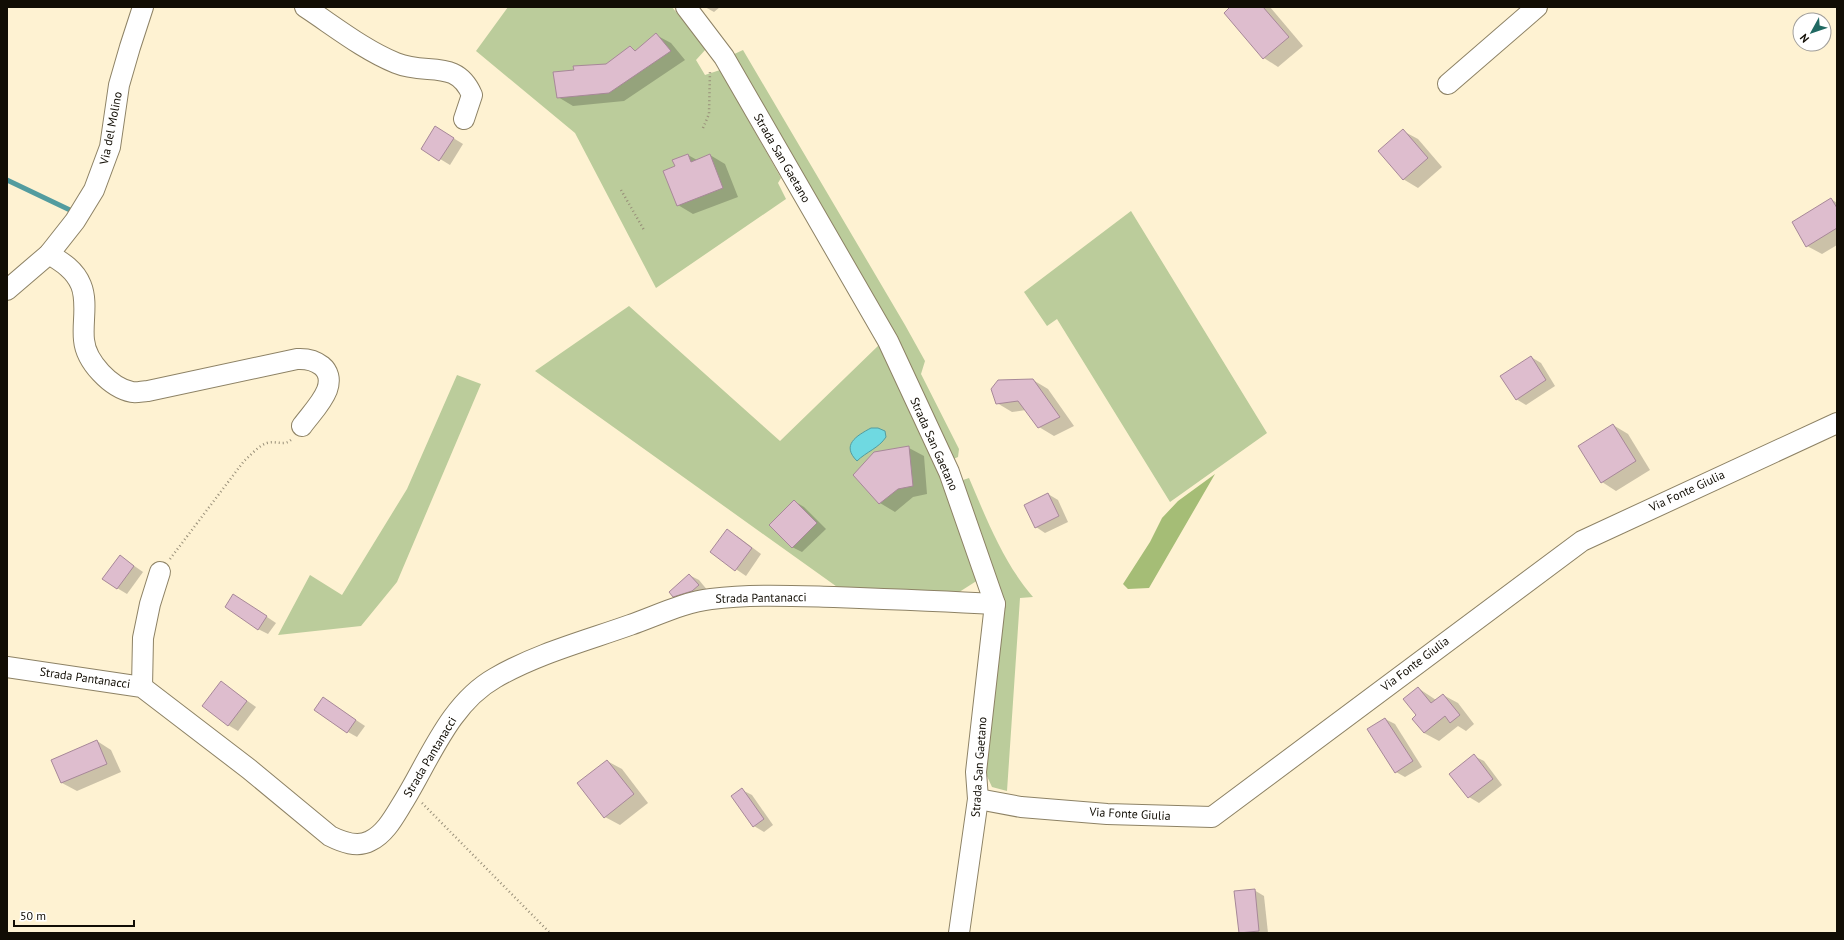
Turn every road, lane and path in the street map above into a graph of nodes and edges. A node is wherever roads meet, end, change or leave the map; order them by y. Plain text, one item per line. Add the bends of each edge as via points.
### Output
1 (143, 7) edge
2 (305, 7) edge
3 (686, 7) edge
4 (1537, 7) edge
5 (710, 68) dead end
6 (1448, 84) dead end
7 (464, 119) dead end
8 (703, 128) dead end
9 (621, 190) dead end
10 (644, 230) dead end
11 (49, 254) junction
12 (7, 290) edge
13 (1837, 423) edge
14 (302, 426) joint
15 (160, 572) joint
16 (995, 604) junction
17 (7, 667) edge
18 (142, 687) junction
19 (410, 791) junction
20 (978, 799) junction
21 (550, 933) edge
22 (959, 933) edge

1 - 11 street, Via del Molino via 119,85 110,147 103,170 86,204
2 - 7 street via 397,64 414,69 443,69 460,77 468,85 472,95
3 - 16 street, Strada San Gaetano via 724,56 888,341 949,472
4 - 6 street
5 - 8 path via 709,114
9 - 10 path
11 - 12 street, Via del Molino
11 - 14 street via 76,274 84,299 84,343 92,361 106,378 132,392 148,391 308,358 325,368 328,380 327,390
13 - 20 street, Via Fonte Giulia via 1582,541 1212,817 1107,814 1021,807
14 - 15 path via 291,441 282,444 268,443 244,462
15 - 18 street via 143,638
16 - 19 street, Strada Pantanacci via 807,596 709,599 681,607 542,656 492,680 474,694 458,712 437,742
16 - 20 street, Strada San Gaetano via 976,772
17 - 18 street, Strada Pantanacci
18 - 19 street, Strada Pantanacci via 250,769 330,836 343,842 358,844 378,836 393,819
19 - 21 path
20 - 22 street, Strada San Gaetano

